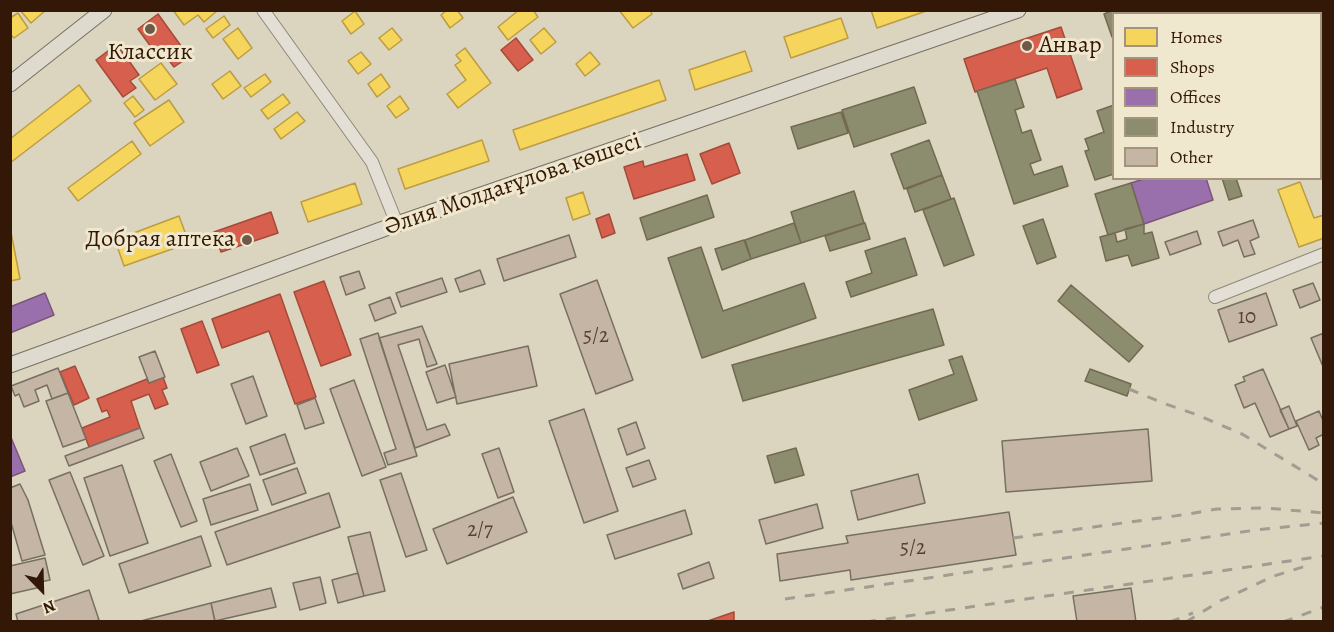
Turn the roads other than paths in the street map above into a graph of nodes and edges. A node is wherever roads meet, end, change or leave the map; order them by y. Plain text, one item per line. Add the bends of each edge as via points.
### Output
1 (104, 10) edge
2 (262, 10) edge
3 (1018, 10) edge
4 (993, 15) edge
5 (10, 84) edge
6 (397, 224) junction
7 (1323, 254) edge
8 (1215, 297) dead end
9 (10, 365) edge

1 - 5 main road
2 - 6 street via 372,162
3 - 4 main road, Әлия Молдағұлова көшесі
4 - 6 main road, Әлия Молдағұлова көшесі
6 - 9 main road, Әлия Молдағұлова көшесі
7 - 8 street

